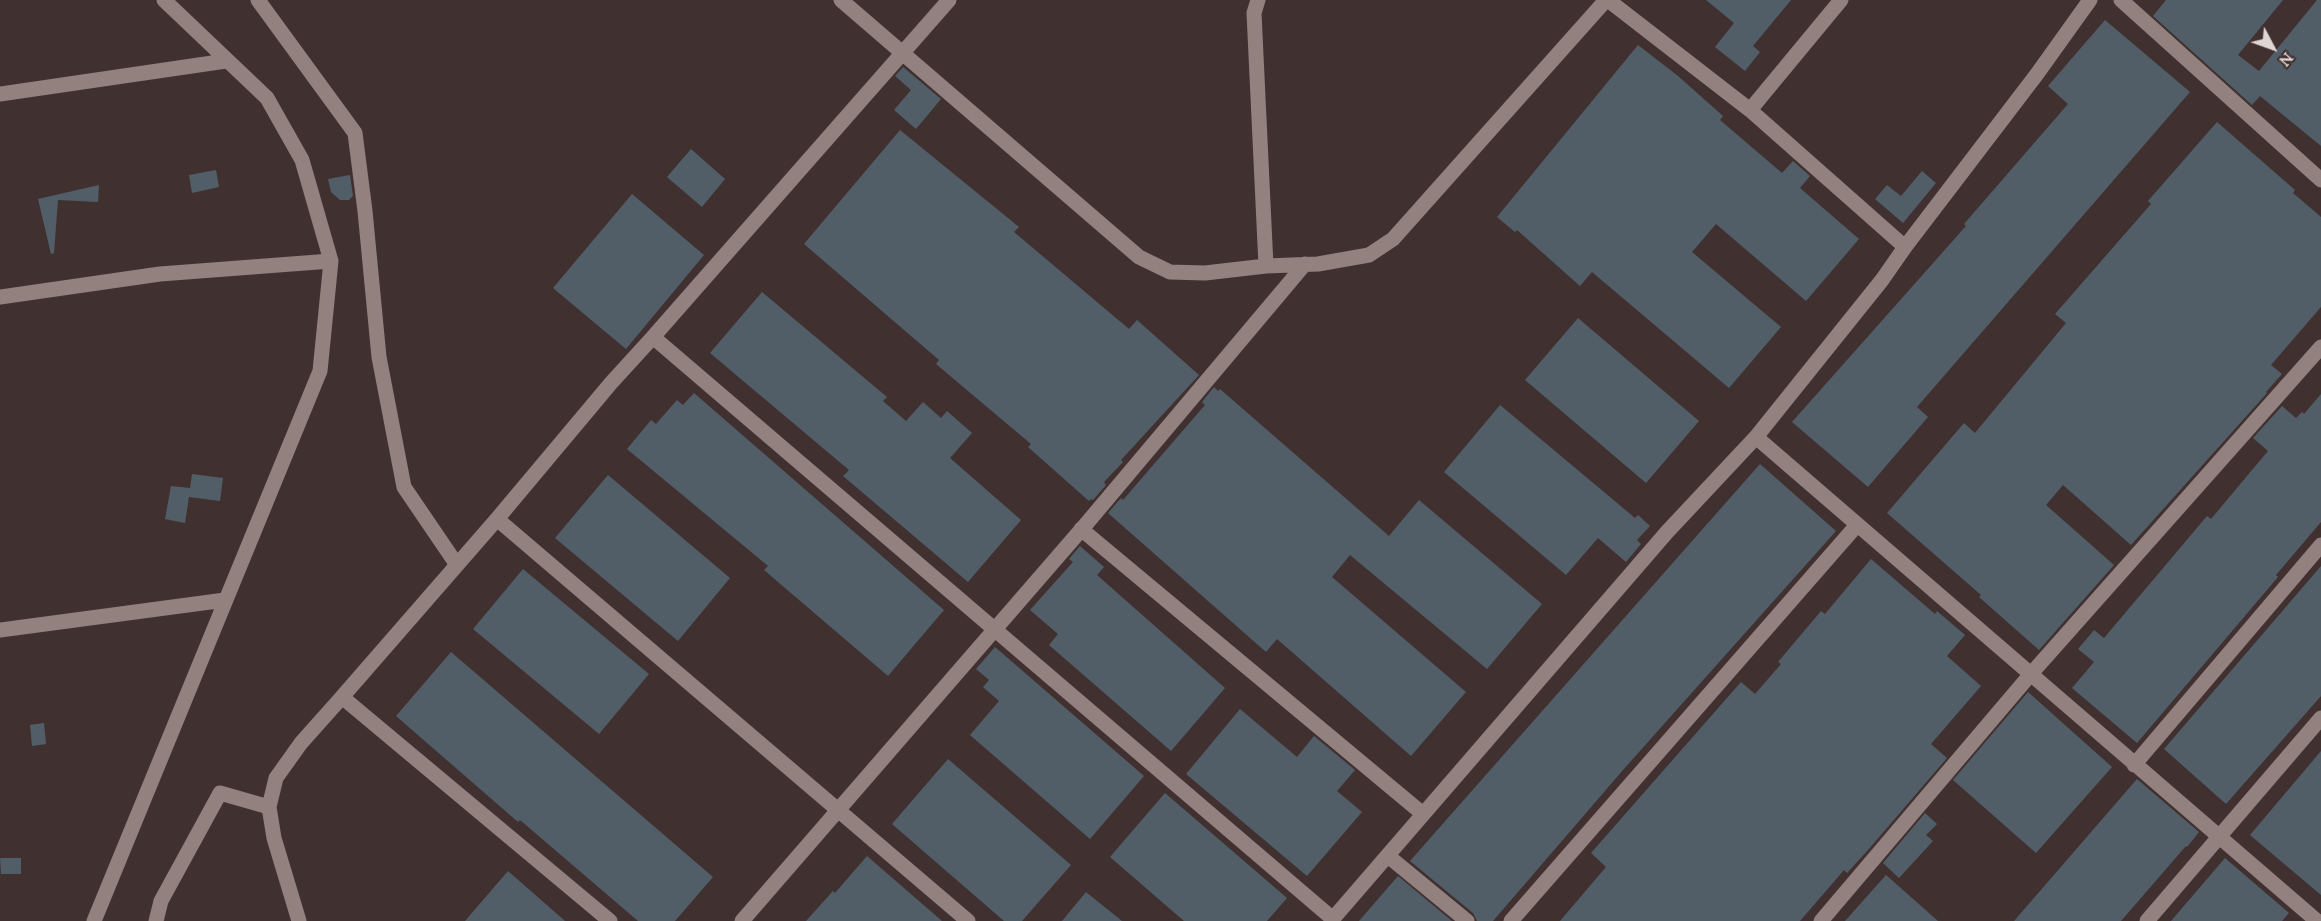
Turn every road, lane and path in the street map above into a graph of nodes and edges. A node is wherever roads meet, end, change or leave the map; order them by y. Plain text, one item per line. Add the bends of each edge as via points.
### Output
1 (164, 0) edge
2 (258, 0) edge
3 (841, 0) edge
4 (949, 0) edge
5 (1258, 0) edge
6 (1607, 0) edge
7 (1841, 0) edge
8 (2090, 0) edge
9 (2121, 0) edge
10 (903, 55) junction
11 (226, 61) junction
12 (0, 94) edge
13 (1750, 110) junction
14 (2321, 180) edge
15 (1905, 247) junction
16 (331, 261) junction
17 (1305, 264) junction
18 (1266, 266) junction
19 (0, 297) edge
20 (653, 337) junction
21 (2321, 347) edge
22 (1756, 437) junction
23 (497, 519) junction
24 (1857, 525) junction
25 (1081, 530) junction
26 (2321, 545) edge
27 (457, 565) junction
28 (225, 600) junction
29 (995, 629) junction
30 (0, 630) edge
31 (2030, 675) junction
32 (342, 697) junction
33 (2321, 718) edge
34 (2134, 765) junction
35 (269, 807) junction
36 (838, 811) junction
37 (1424, 814) junction
38 (2218, 837) junction
39 (1388, 856) junction
40 (2321, 915) edge
41 (1332, 920) edge
42 (93, 921) edge
43 (156, 921) edge
44 (299, 921) edge
45 (610, 921) edge
46 (742, 921) edge
47 (968, 921) edge
48 (1467, 921) edge
49 (1511, 921) edge
50 (1821, 921) edge
51 (2147, 921) edge
52 (2316, 921) edge

1 - 11 street
2 - 27 street via 355,133 379,357 404,487
3 - 10 street
4 - 10 street
5 - 18 street via 1254,13
6 - 13 street
6 - 17 street via 1392,239 1370,255
7 - 13 street
8 - 15 street
9 - 14 street
10 - 18 street via 1139,257 1170,272 1205,273
10 - 20 street
11 - 12 street
11 - 16 street via 267,98 302,160
13 - 15 street
15 - 22 street
16 - 19 street via 160,274
16 - 28 street via 320,371
17 - 18 street
17 - 25 street
20 - 23 street
20 - 29 street
21 - 31 street
22 - 24 street
22 - 37 street via 1667,532
23 - 27 street
23 - 36 street
24 - 31 street
24 - 49 street
25 - 29 street
25 - 37 street
26 - 34 street
27 - 32 street
28 - 30 street
28 - 42 street
29 - 36 street
29 - 41 street
31 - 34 street
31 - 50 street
32 - 35 street via 276,778
32 - 45 street
33 - 38 street
34 - 38 street
35 - 43 street via 220,793 161,901
35 - 44 street via 274,838
36 - 46 street
36 - 47 street
37 - 39 street
38 - 51 street
38 - 52 street
39 - 41 street
39 - 48 street
40 - 52 street

